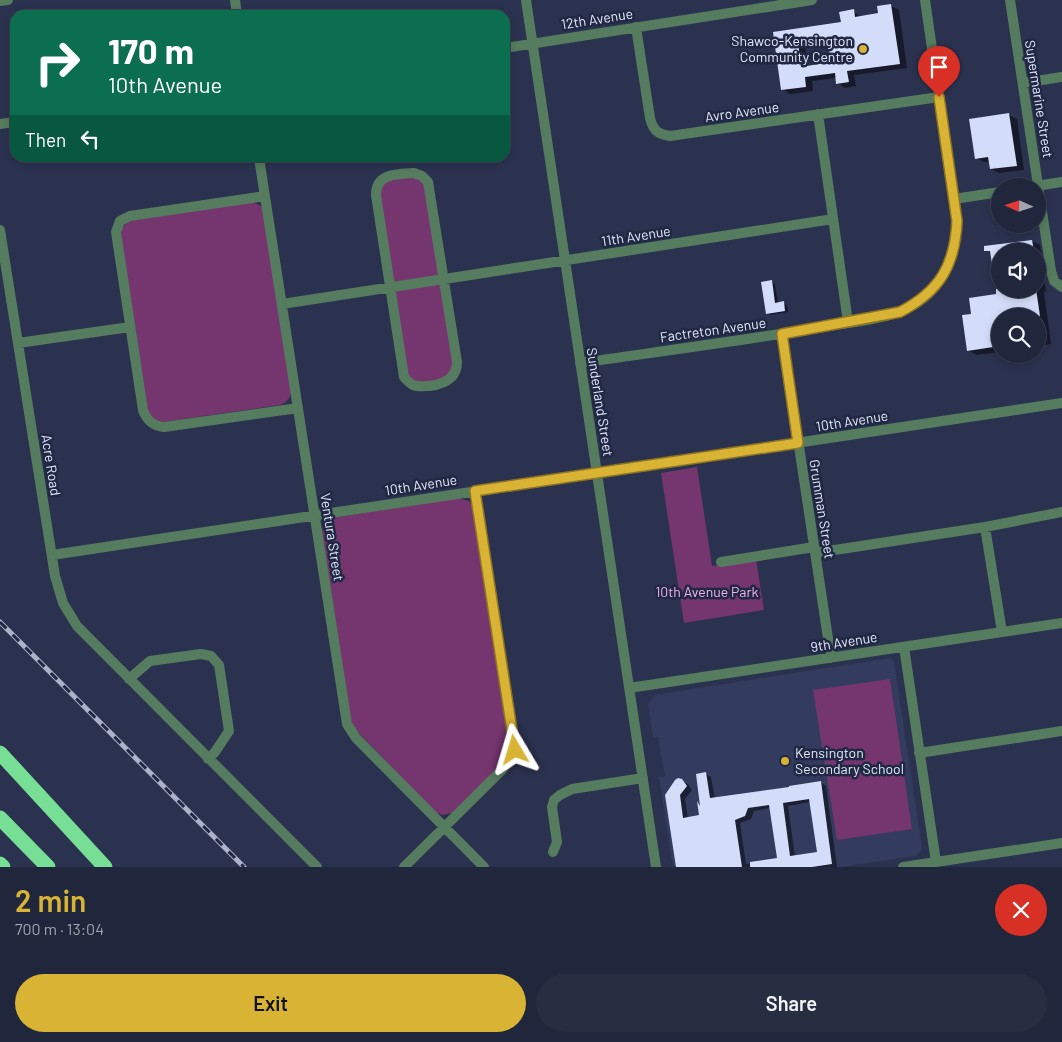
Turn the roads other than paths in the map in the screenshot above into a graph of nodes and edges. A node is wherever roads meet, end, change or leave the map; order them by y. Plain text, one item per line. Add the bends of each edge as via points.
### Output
1 (8, 0) edge
2 (526, 0) edge
3 (812, 0) edge
4 (925, 0) edge
5 (1010, 0) edge
6 (0, 1) edge
7 (636, 27) junction
8 (532, 43) junction
9 (510, 47) edge
10 (1062, 77) edge
11 (1023, 83) junction
12 (939, 97) junction
13 (818, 114) junction
14 (260, 162) edge
15 (1036, 178) edge
16 (1062, 182) edge
17 (1046, 185) edge
18 (991, 193) edge
19 (265, 196) junction
20 (954, 199) junction
21 (833, 219) junction
22 (0, 230) edge
23 (1045, 233) edge
24 (565, 260) junction
25 (443, 279) junction
26 (390, 286) junction
27 (1062, 287) edge
28 (282, 304) junction
29 (848, 322) junction
30 (130, 327) junction
31 (782, 334) junction
32 (18, 343) junction
33 (580, 363) junction
34 (1062, 402) edge
35 (298, 408) junction
36 (798, 443) junction
37 (597, 473) junction
38 (475, 491) junction
39 (1062, 512) edge
40 (315, 516) junction
41 (985, 527) junction
42 (815, 550) junction
43 (52, 555) junction
44 (721, 562) dead end
45 (1062, 623) edge
46 (1002, 632) junction
47 (904, 647) junction
48 (831, 658) junction
49 (129, 679) junction
50 (629, 688) junction
51 (1062, 731) edge
52 (0, 753) edge
53 (920, 753) junction
54 (208, 758) junction
55 (0, 769) edge
56 (643, 778) junction
57 (0, 818) edge
58 (444, 826) junction
59 (1062, 843) edge
60 (553, 852) dead end
61 (936, 862) junction
62 (0, 864) edge
63 (3, 867) edge
64 (48, 867) edge
65 (98, 867) edge
66 (105, 867) edge
67 (317, 867) edge
68 (404, 867) edge
69 (484, 867) edge
70 (656, 867) edge
71 (903, 867) edge

1 - 6 street
2 - 8 street, Sunderland Street
3 - 7 street, 12th Avenue
4 - 12 street, Factreton Avenue
5 - 11 street, Supermarine Street
7 - 8 street, 12th Avenue
7 - 13 street, Avro Avenue via 650,118 654,130 661,135
8 - 9 street, 12th Avenue
8 - 24 street, Sunderland Street
10 - 11 street
11 - 15 street, Supermarine Street
12 - 13 street, Avro Avenue
12 - 20 street, Factreton Avenue
13 - 21 street
14 - 19 street, Ventura Street
16 - 17 street
18 - 20 street
19 - 28 street, Ventura Street
19 - 30 street via 130,216 120,221 116,232
20 - 29 street, Factreton Avenue via 957,221 953,253 938,284 916,304 900,312
21 - 24 street, 11th Avenue
21 - 29 street
22 - 32 street, Acre Road
23 - 27 street, Supermarine Street via 1054,281
24 - 25 street, 11th Avenue
24 - 33 street, Sunderland Street
25 - 26 street, 11th Avenue
25 - 26 street via 457,367 450,379 433,386 414,385 404,377
25 - 26 street via 428,182 419,174 404,174 389,176 376,187
26 - 28 street, 11th Avenue
28 - 35 street, Ventura Street
29 - 31 street, Factreton Avenue
30 - 32 street
30 - 35 street via 143,410 155,425 164,427
31 - 33 street, Factreton Avenue
31 - 36 street, Grumman Street
32 - 43 street, Acre Road
33 - 37 street, Sunderland Street
34 - 36 street, 10th Avenue
35 - 40 street, Ventura Street
36 - 37 street, 10th Avenue
36 - 42 street, Grumman Street
37 - 38 street, 10th Avenue
37 - 50 street, Sunderland Street
38 - 40 street, 10th Avenue
38 - 58 street via 515,750 509,762
39 - 41 street
40 - 43 street, 10th Avenue
40 - 58 street, Ventura Street via 349,729
41 - 42 street
41 - 46 street
42 - 44 street
42 - 48 street, Grumman Street
43 - 49 street, Acre Road via 60,595 71,618
45 - 46 street, 9th Avenue
46 - 47 street, 9th Avenue
47 - 48 street, 9th Avenue
47 - 53 street
48 - 50 street, 9th Avenue
49 - 54 street, Acre Road
49 - 54 street via 150,661 201,654 211,656 219,665 229,731
50 - 56 street, Sunderland Street
51 - 53 street
52 - 66 highway
53 - 61 street
54 - 67 street, Acre Road
55 - 65 highway
56 - 60 street via 572,789 560,795 552,807 556,842
56 - 70 street, Sunderland Street
57 - 64 highway
58 - 68 street
58 - 69 street, Ventura Street
59 - 61 street
61 - 71 street
62 - 63 highway

